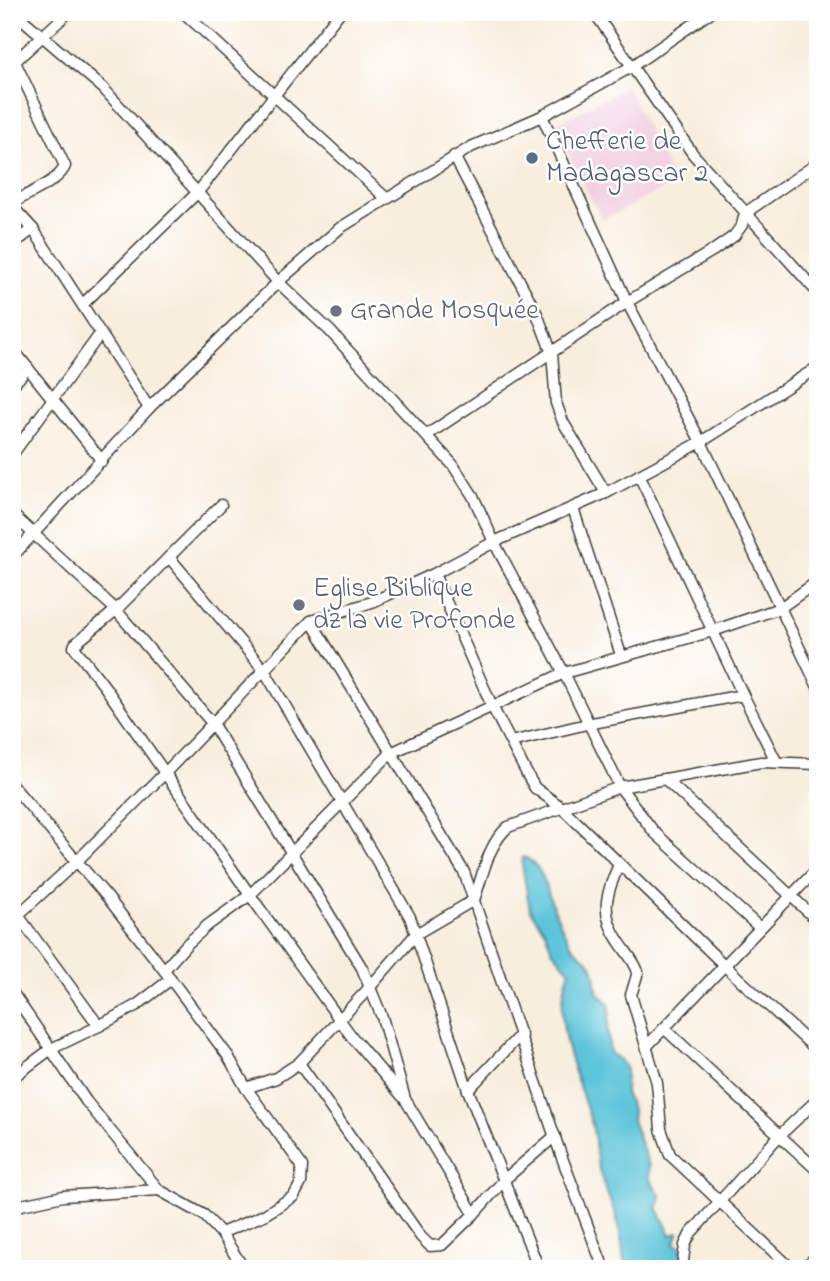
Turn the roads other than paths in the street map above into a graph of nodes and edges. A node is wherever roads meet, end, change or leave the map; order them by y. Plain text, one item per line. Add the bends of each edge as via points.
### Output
1 (15, 12) edge
2 (69, 12) edge
3 (183, 12) edge
4 (340, 12) edge
5 (594, 12) edge
6 (711, 12) edge
7 (696, 16) edge
8 (42, 37) junction
9 (13, 63) edge
10 (631, 67) junction
11 (275, 96) junction
12 (542, 116) junction
13 (454, 156) junction
14 (818, 163) edge
15 (198, 192) junction
16 (386, 198) junction
17 (12, 205) edge
18 (745, 213) junction
19 (33, 229) junction
20 (12, 245) edge
21 (278, 282) junction
22 (818, 293) edge
23 (627, 302) junction
24 (83, 303) junction
25 (100, 334) junction
26 (12, 348) edge
27 (552, 353) junction
28 (818, 367) edge
29 (28, 368) junction
30 (12, 386) edge
31 (53, 399) junction
32 (149, 408) junction
33 (427, 435) junction
34 (701, 442) junction
35 (12, 455) edge
36 (102, 461) junction
37 (639, 475) junction
38 (606, 493) junction
39 (221, 505) dead end
40 (573, 508) junction
41 (12, 514) edge
42 (34, 536) junction
43 (495, 542) junction
44 (12, 557) edge
45 (169, 557) junction
46 (433, 575) junction
47 (818, 581) edge
48 (780, 608) junction
49 (116, 610) junction
50 (311, 621) junction
51 (713, 631) junction
52 (621, 655) junction
53 (264, 670) junction
54 (564, 673) junction
55 (817, 684) edge
56 (743, 695) junction
57 (492, 706) junction
58 (212, 723) junction
59 (587, 724) junction
60 (511, 742) junction
61 (391, 753) junction
62 (776, 761) junction
63 (818, 764) edge
64 (164, 773) junction
65 (665, 779) junction
66 (12, 785) edge
67 (621, 787) junction
68 (342, 803) junction
69 (561, 807) junction
70 (292, 854) junction
71 (76, 862) junction
72 (619, 864) junction
73 (818, 868) edge
74 (250, 895) junction
75 (790, 896) junction
76 (474, 900) junction
77 (15, 911) edge
78 (818, 921) edge
79 (760, 928) junction
80 (416, 934) junction
81 (725, 966) junction
82 (167, 975) junction
83 (370, 987) junction
84 (12, 992) edge
85 (339, 1019) junction
86 (99, 1026) junction
87 (664, 1028) junction
88 (521, 1034) junction
89 (647, 1046) junction
90 (51, 1049) junction
91 (818, 1051) edge
92 (299, 1063) junction
93 (12, 1078) edge
94 (246, 1088) junction
95 (468, 1090) junction
96 (405, 1099) junction
97 (818, 1099) edge
98 (780, 1135) junction
99 (555, 1136) junction
100 (818, 1171) edge
101 (505, 1180) junction
102 (159, 1190) junction
103 (722, 1201) junction
104 (12, 1207) edge
105 (474, 1214) junction
106 (221, 1233) junction
107 (818, 1255) edge
108 (244, 1269) edge
109 (539, 1269) edge
110 (604, 1269) edge
111 (682, 1269) edge
112 (792, 1269) edge
113 (803, 1269) edge

1 - 8 street
2 - 8 street
3 - 11 street
4 - 11 street
5 - 10 street
6 - 7 street
7 - 10 street
8 - 9 street
8 - 15 street via 103,88
9 - 17 street via 65,166 57,177
10 - 12 street
10 - 18 street via 693,154
11 - 15 street
11 - 16 street
12 - 13 street
12 - 23 street
13 - 16 street
13 - 27 street via 537,314
14 - 18 street
15 - 21 street
15 - 24 street
16 - 21 street via 340,228
17 - 19 street
18 - 22 street
18 - 23 street via 734,236
19 - 20 street
19 - 24 street
21 - 32 street
21 - 33 street
23 - 27 street
23 - 34 street
24 - 25 street
25 - 31 street
25 - 32 street
26 - 29 street
27 - 33 street
27 - 38 street via 556,403 563,422
28 - 34 street
29 - 30 street
29 - 31 street
31 - 35 street
31 - 36 street
32 - 36 street
33 - 43 street via 473,496
34 - 37 street
34 - 48 street
36 - 42 street
37 - 38 street
37 - 51 street
38 - 40 street
39 - 45 street
40 - 43 street
40 - 52 street
41 - 42 street
42 - 44 street
42 - 49 street
43 - 46 street
43 - 54 street
45 - 49 street
45 - 53 street
46 - 50 street via 372,602
46 - 57 street
47 - 48 street
48 - 51 street
48 - 55 street
49 - 58 street
49 - 64 street via 74,647
50 - 53 street
50 - 61 street
51 - 52 street
51 - 56 street
52 - 54 street
53 - 58 street
53 - 68 street
54 - 57 street
54 - 59 street
56 - 59 street
56 - 62 street
57 - 60 street
57 - 61 street
58 - 64 street
58 - 70 street
59 - 60 street
59 - 67 street
60 - 69 street via 535,788
61 - 68 street
61 - 76 street via 464,873
62 - 63 street
62 - 65 street
64 - 71 street
64 - 74 street
65 - 67 street
65 - 75 street
66 - 71 street
67 - 69 street
67 - 79 street via 654,832
68 - 70 street
68 - 80 street
69 - 72 street
69 - 76 street via 503,831 492,848
70 - 74 street
70 - 83 street
71 - 77 street
71 - 82 street
72 - 81 street
72 - 89 street via 606,917 638,972 631,995
73 - 75 street
74 - 82 street via 198,935
74 - 85 street
75 - 78 street
75 - 79 street
76 - 80 street
76 - 88 street
77 - 86 street
79 - 81 street
80 - 83 street
80 - 95 street
81 - 87 street
81 - 91 street
82 - 86 street via 137,1005
82 - 94 street via 228,1056
83 - 85 street
83 - 96 street
84 - 90 street
85 - 92 street
85 - 96 street
86 - 90 street
87 - 89 street
87 - 98 street
88 - 95 street
88 - 99 street
89 - 103 street via 670,1155
90 - 93 street
90 - 102 street via 102,1122
92 - 94 street via 276,1078
92 - 105 street via 429,1246 442,1245
94 - 106 street via 302,1166 303,1174 294,1196
95 - 101 street
96 - 105 street
97 - 98 street
98 - 100 street
98 - 103 street
99 - 101 street
99 - 110 street
101 - 105 street
101 - 109 street
102 - 104 street via 64,1196
102 - 106 street via 204,1214
103 - 111 street via 691,1233
103 - 112 street
106 - 108 street
107 - 113 street

